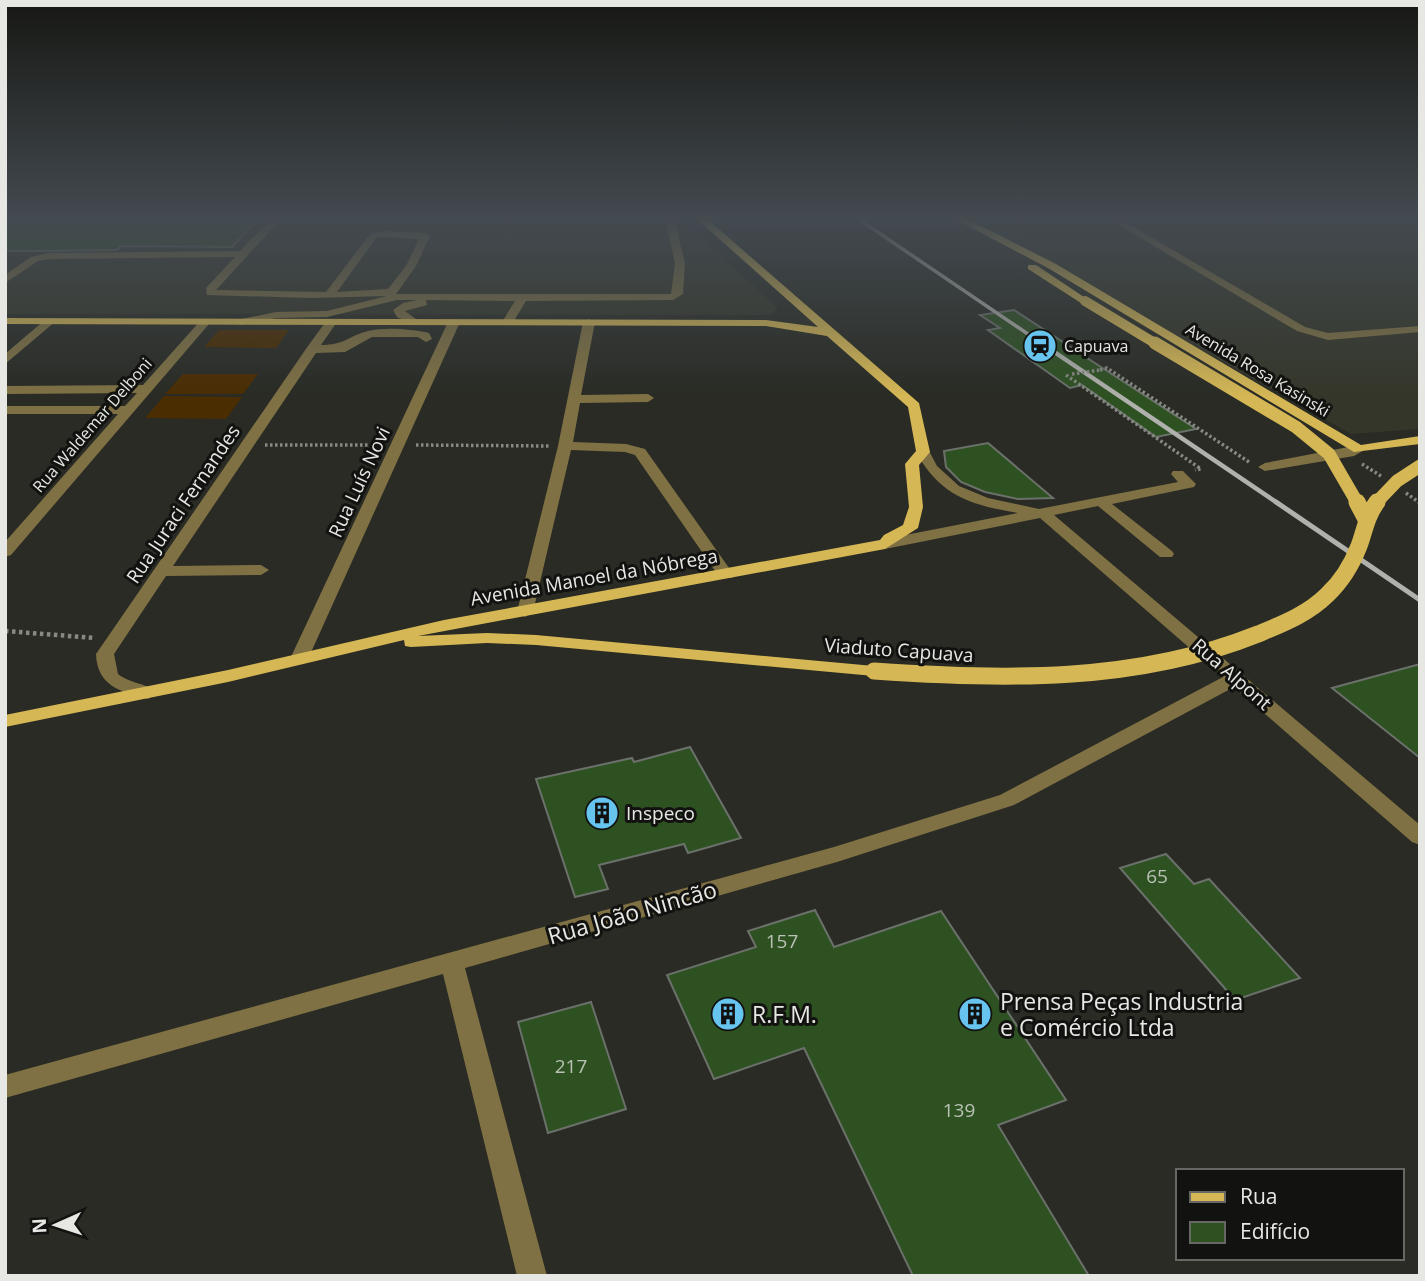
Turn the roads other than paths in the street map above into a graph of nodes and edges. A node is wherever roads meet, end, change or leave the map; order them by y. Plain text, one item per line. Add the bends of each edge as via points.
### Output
1 (221, 278) edge
2 (342, 278) edge
3 (399, 278) edge
4 (679, 278) edge
5 (771, 278) edge
6 (1049, 278) edge
7 (1072, 278) edge
8 (1214, 278) edge
9 (330, 294) junction
10 (522, 298) junction
11 (450, 299) junction
12 (804, 306) junction
13 (5, 321) edge
14 (50, 321) junction
15 (205, 322) junction
16 (241, 322) junction
17 (331, 322) junction
18 (414, 322) junction
19 (454, 322) junction
20 (508, 322) junction
21 (589, 322) junction
22 (766, 323) junction
23 (1420, 329) edge
24 (834, 333) junction
25 (426, 339) dead end
26 (312, 349) junction
27 (5, 360) edge
28 (146, 389) junction
29 (5, 390) edge
30 (648, 398) dead end
31 (573, 399) junction
32 (5, 410) edge
33 (128, 410) junction
34 (1420, 440) edge
35 (565, 446) junction
36 (1359, 449) junction
37 (923, 452) junction
38 (1420, 466) edge
39 (1265, 467) dead end
40 (1183, 478) road end
41 (1100, 501) junction
42 (1043, 513) junction
43 (1366, 519) junction
44 (885, 544) junction
45 (5, 552) edge
46 (1166, 554) dead end
47 (261, 570) dead end
48 (160, 571) junction
49 (726, 575) junction
50 (525, 612) junction
51 (366, 644) junction
52 (299, 659) junction
53 (1236, 678) junction
54 (148, 693) junction
55 (5, 721) edge
56 (1420, 837) edge
57 (453, 962) junction
58 (5, 1087) edge
59 (532, 1276) edge

1 - 9 street via 211,293
2 - 9 street
3 - 9 street via 390,293
4 - 10 street via 678,294 673,297
5 - 12 main road
6 - 43 main road, bridge via 1296,427 1338,465
7 - 36 main road, Avenida Rosa Kasinski
8 - 23 street via 1301,329 1328,337
10 - 11 street
10 - 20 street
11 - 16 street via 397,297 327,314 276,315
11 - 18 street via 400,310
12 - 22 main road
12 - 24 main road
13 - 14 main road
14 - 15 main road
14 - 27 street
15 - 16 main road
15 - 28 street, Rua Waldemar Delboni
16 - 17 main road
17 - 18 main road
17 - 26 street, Rua Juraci Fernandes
18 - 19 main road
19 - 20 main road
19 - 52 street, Rua Luís Novi
20 - 21 main road
21 - 22 main road
21 - 31 street
22 - 24 main road
24 - 37 main road via 910,399
25 - 26 street via 418,334 370,334 341,349
26 - 48 street, Rua Juraci Fernandes
28 - 29 street
28 - 33 street, Rua Waldemar Delboni
30 - 31 street
31 - 35 street
32 - 33 street
33 - 45 street, Rua Waldemar Delboni
34 - 36 main road
35 - 49 street via 640,452
35 - 50 street
36 - 39 street
37 - 42 street via 930,470 946,485 990,503
37 - 44 main road via 912,464 915,517 910,528
38 - 43 main road, Viaduto Capuava, bridge via 1399,478
40 - 41 street, Avenida Manoel da Nóbrega via 1188,484
41 - 42 street, Avenida Manoel da Nóbrega
41 - 46 street
42 - 44 street, Avenida Manoel da Nóbrega
42 - 53 street, Rua Alpont
43 - 51 main road, Viaduto Capuava, bridge via 1352,561 1323,600 1254,637 1203,654 1074,674 947,677 536,640
44 - 49 main road, Avenida Manoel da Nóbrega
47 - 48 street
48 - 54 street, Rua Juraci Fernandes via 105,654 109,676 125,687
49 - 50 main road, Avenida Manoel da Nóbrega
50 - 51 main road, Avenida Manoel da Nóbrega
51 - 52 main road, Avenida Manoel da Nóbrega
52 - 54 main road, Avenida Manoel da Nóbrega
53 - 56 street, Rua Alpont
53 - 57 street, Rua João Nincão via 1045,782 963,816
54 - 55 main road, Avenida Manoel da Nóbrega
57 - 58 street, Rua João Nincão
57 - 59 street

